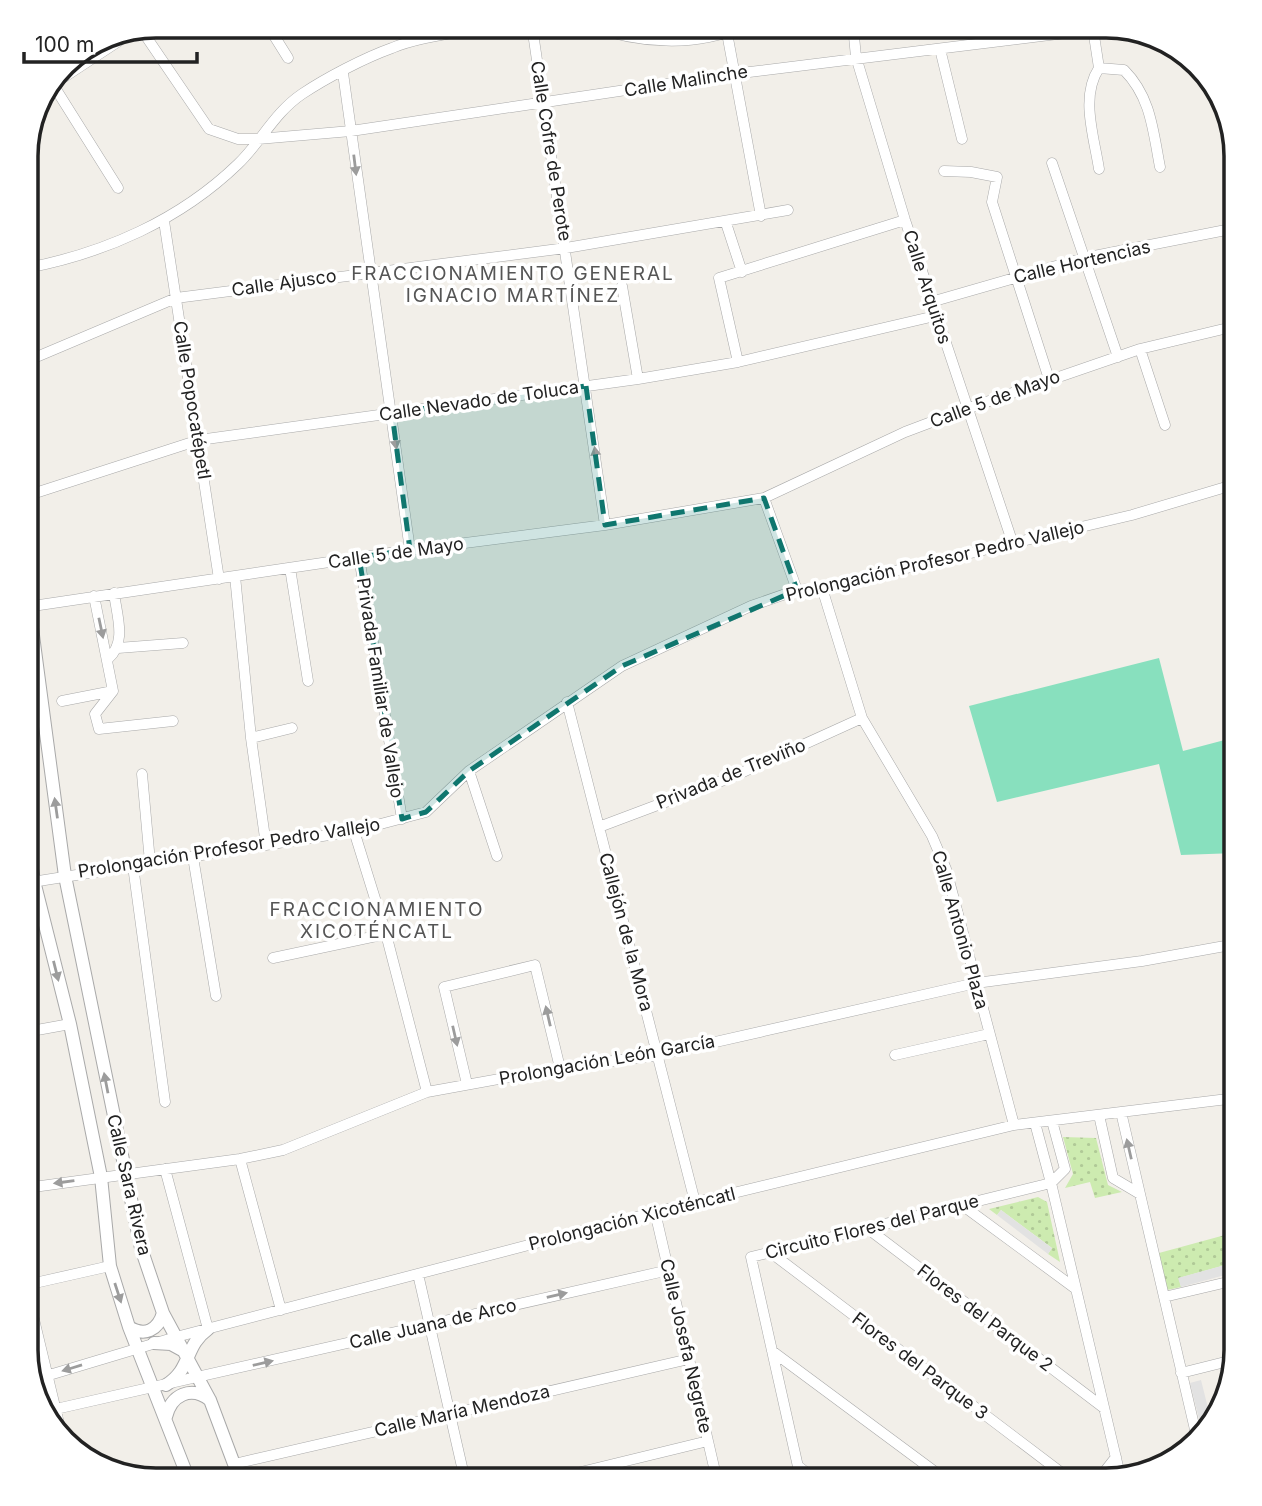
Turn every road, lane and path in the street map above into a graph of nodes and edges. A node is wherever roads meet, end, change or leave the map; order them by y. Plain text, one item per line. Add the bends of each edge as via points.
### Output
1 (276, 38) edge
2 (435, 38) edge
3 (534, 38) edge
4 (633, 38) edge
5 (148, 39) edge
6 (678, 39) edge
7 (728, 39) edge
8 (854, 39) edge
9 (996, 39) edge
10 (1095, 39) edge
11 (940, 49) junction
12 (856, 57) junction
13 (288, 58) dead end
14 (1099, 68) junction
15 (343, 73) junction
16 (733, 74) junction
17 (57, 95) edge
18 (542, 103) junction
19 (351, 131) junction
20 (258, 139) junction
21 (962, 139) dead end
22 (1052, 163) dead end
23 (1160, 167) dead end
24 (1099, 169) dead end
25 (944, 171) dead end
26 (118, 188) dead end
27 (788, 210) dead end
28 (761, 216) junction
29 (905, 220) junction
30 (164, 221) junction
31 (726, 223) junction
32 (1224, 230) edge
33 (566, 248) junction
34 (1084, 258) junction
35 (39, 264) edge
36 (369, 272) junction
37 (742, 272) junction
38 (1016, 277) junction
39 (622, 286) dead end
40 (176, 298) junction
41 (931, 302) junction
42 (935, 316) junction
43 (1224, 328) edge
44 (1140, 349) junction
45 (39, 356) edge
46 (1118, 357) junction
47 (738, 362) junction
48 (638, 379) junction
49 (1049, 379) junction
50 (586, 386) junction
51 (966, 409) junction
52 (392, 413) junction
53 (1165, 425) dead end
54 (198, 440) junction
55 (1224, 488) edge
56 (39, 492) edge
57 (764, 498) junction
58 (606, 525) junction
59 (1013, 544) junction
60 (410, 550) junction
61 (359, 558) junction
62 (290, 568) junction
63 (235, 576) junction
64 (219, 579) junction
65 (822, 588) junction
66 (797, 590) junction
67 (114, 593) junction
68 (94, 596) junction
69 (39, 607) edge
70 (183, 643) dead end
71 (118, 648) junction
72 (108, 659) junction
73 (308, 681) dead end
74 (113, 691) junction
75 (39, 693) edge
76 (62, 701) dead end
77 (567, 702) junction
78 (862, 718) junction
79 (173, 721) dead end
80 (292, 728) dead end
81 (251, 738) junction
82 (469, 771) junction
83 (142, 774) dead end
84 (402, 819) junction
85 (599, 827) junction
86 (354, 831) junction
87 (266, 845) junction
88 (497, 856) dead end
89 (193, 857) junction
90 (150, 862) junction
91 (134, 866) junction
92 (65, 876) junction
93 (38, 881) edge
94 (38, 912) edge
95 (386, 934) junction
96 (1224, 946) edge
97 (273, 958) dead end
98 (975, 983) junction
99 (216, 996) dead end
100 (70, 1024) junction
101 (38, 1030) edge
102 (989, 1034) junction
103 (658, 1055) junction
104 (895, 1055) dead end
105 (560, 1068) junction
106 (467, 1084) junction
107 (428, 1092) junction
108 (1224, 1099) edge
109 (165, 1102) dead end
110 (1121, 1112) junction
111 (1099, 1115) junction
112 (1052, 1121) junction
113 (1035, 1123) junction
114 (1014, 1125) junction
115 (240, 1158) junction
116 (165, 1169) junction
117 (124, 1174) junction
118 (101, 1177) junction
119 (1051, 1183) junction
120 (38, 1186) edge
121 (1139, 1194) junction
122 (695, 1202) junction
123 (962, 1205) junction
124 (655, 1212) junction
125 (867, 1228) junction
126 (769, 1252) junction
127 (110, 1266) junction
128 (668, 1270) junction
129 (418, 1274) junction
130 (38, 1282) edge
131 (1224, 1283) edge
132 (1076, 1289) junction
133 (1164, 1297) junction
134 (281, 1310) junction
135 (163, 1313) junction
136 (429, 1325) junction
137 (129, 1327) junction
138 (208, 1329) junction
139 (38, 1334) edge
140 (176, 1337) junction
141 (154, 1343) junction
142 (137, 1348) junction
143 (772, 1351) junction
144 (185, 1355) junction
145 (689, 1359) junction
146 (1222, 1363) edge
147 (1181, 1373) junction
148 (48, 1375) junction
149 (42, 1377) edge
150 (197, 1378) junction
151 (160, 1386) junction
152 (210, 1400) junction
153 (51, 1401) edge
154 (1104, 1408) junction
155 (55, 1409) edge
156 (450, 1414) junction
157 (166, 1417) junction
158 (1194, 1427) edge
159 (708, 1441) junction
160 (1115, 1457) junction
161 (234, 1464) junction
162 (798, 1466) joint
163 (1118, 1466) edge
164 (185, 1468) edge
165 (236, 1468) edge
166 (462, 1468) edge
167 (597, 1468) edge
168 (714, 1468) edge
169 (801, 1468) edge
170 (930, 1468) edge
171 (1056, 1468) edge
172 (1107, 1468) edge

1 - 13 street
2 - 15 street via 392,48
3 - 18 street, Calle Cofre de Perote
4 - 6 street
5 - 20 street, Calle Malinche via 209,129 238,139
7 - 16 street
8 - 12 street, Calle Arquitos
9 - 11 street, Calle Malinche
10 - 14 street
11 - 12 street, Calle Malinche
11 - 21 street
12 - 16 street, Calle Malinche
12 - 29 street, Calle Arquitos
14 - 23 street via 1124,70 1135,81 1149,106
14 - 24 street via 1090,81 1088,101
15 - 19 street
15 - 20 street via 288,104
16 - 18 street, Calle Malinche
16 - 28 street
17 - 26 street
18 - 19 street, Calle Malinche
18 - 33 street, Calle Cofre de Perote
19 - 20 street, Calle Malinche
19 -> 36 street
20 - 30 street via 240,163
22 - 34 street
25 - 38 street via 998,177 992,202
27 - 28 street, Calle Ajusco
28 - 31 street, Calle Ajusco
29 - 37 street
29 - 41 street, Calle Arquitos
30 - 35 street via 145,232
30 - 40 street, Calle Popocatépetl
31 - 33 street, Calle Ajusco
31 - 37 street
32 - 34 street, Calle Hortencias
33 - 36 street, Calle Ajusco
33 - 50 street, Calle Cofre de Perote
34 - 38 street, Calle Hortencias
34 - 46 street
36 - 40 street, Calle Ajusco
36 - 52 street
37 - 47 street via 719,278
38 - 41 street, Calle Hortencias
38 - 49 street
39 - 48 street
40 - 45 street, Calle Ajusco
40 - 54 street, Calle Popocatépetl
41 - 42 street, Calle Arquitos
42 - 47 street, Calle Nevado de Toluca
42 - 51 street, Calle Arquitos
43 - 44 street, Calle 5 de Mayo
44 - 46 street, Calle 5 de Mayo
44 - 53 street
46 - 49 street, Calle 5 de Mayo
47 - 48 street, Calle Nevado de Toluca
48 - 50 street, Calle Nevado de Toluca
49 - 51 street, Calle 5 de Mayo
50 - 52 street, Calle Nevado de Toluca
58 -> 50 street, Calle Cofre de Perote
51 - 57 street, Calle 5 de Mayo via 905,432
51 - 59 street, Calle Arquitos
52 - 54 street, Calle Nevado de Toluca
52 -> 60 street
54 - 56 street, Calle Nevado de Toluca
54 - 64 street, Calle Popocatépetl
55 - 59 street, Prolongación Profesor Pedro Vallejo
57 - 58 street, Calle 5 de Mayo
57 - 66 street
58 - 60 street, Calle 5 de Mayo
59 - 65 street, Prolongación Profesor Pedro Vallejo
60 - 61 street, Calle 5 de Mayo
61 - 62 street, Calle 5 de Mayo
61 - 84 street, Privada Familiar de Vallejo
62 - 63 street, Calle 5 de Mayo
62 - 73 street
63 - 64 street, Calle 5 de Mayo
63 - 81 street
64 - 67 street, Calle 5 de Mayo
65 - 66 street, Prolongación Profesor Pedro Vallejo
65 - 78 street, Calle Antonio Plaza
66 - 77 street, Prolongación Profesor Pedro Vallejo via 751,606 622,666
67 - 68 street, Calle 5 de Mayo
67 - 71 street
68 - 69 street, Calle 5 de Mayo
68 -> 72 street
70 - 71 street
71 - 72 street
72 - 74 street
74 - 76 street
74 - 79 street via 95,714 99,729
92 -> 75 street, Calle Sara Rivera
77 - 82 street, Prolongación Profesor Pedro Vallejo
77 - 85 street, Callejón de la Mora
78 - 85 street, Privada de Treviño via 732,777
78 - 98 street, Calle Antonio Plaza via 932,836 946,869
80 - 81 street
81 - 87 street
82 - 84 street, Prolongación Profesor Pedro Vallejo via 426,812
82 - 88 street
83 - 90 street
84 - 86 street, Prolongación Profesor Pedro Vallejo
85 - 103 street, Callejón de la Mora
86 - 87 street, Prolongación Profesor Pedro Vallejo
86 - 95 street
87 - 89 street, Prolongación Profesor Pedro Vallejo
89 - 90 street, Prolongación Profesor Pedro Vallejo
89 - 99 street
90 - 91 street, Prolongación Profesor Pedro Vallejo
91 - 92 street, Prolongación Profesor Pedro Vallejo
91 - 109 street
92 - 93 street, Prolongación Profesor Pedro Vallejo
117 -> 92 street, Calle Sara Rivera
94 -> 100 street, Calle Sara Rivera
95 - 97 street
95 - 107 street
96 - 98 street, Prolongación León García
98 - 102 street, Calle Antonio Plaza
98 - 103 street, Prolongación León García
100 - 101 street
100 - 118 street, Calle Sara Rivera
102 - 104 street
102 - 114 street, Calle Antonio Plaza
103 - 105 street, Prolongación León García
103 - 122 street, Callejón de la Mora
105 - 106 street, Prolongación León García
105 -> 106 street via 536,965 444,987
106 - 107 street, Prolongación León García
107 - 115 street, Prolongación León García via 283,1150
108 - 110 street, Prolongación Xicoténcatl
110 - 111 street, Prolongación Xicoténcatl
121 -> 110 street
111 - 112 street, Prolongación Xicoténcatl
111 - 121 street via 1113,1178
112 - 113 street, Prolongación Xicoténcatl
112 - 119 street via 1065,1169
113 - 114 street, Prolongación Xicoténcatl
113 - 119 street
114 - 122 street, Prolongación Xicoténcatl
115 - 116 street, Prolongación León García
115 - 134 street
116 - 117 street, Prolongación León García
116 - 138 street
117 - 118 street, Prolongación León García
117 - 135 street, Calle Sara Rivera via 141,1248
118 -> 120 street, Prolongación León García
118 - 127 street, Calle Sara Rivera
119 - 123 street, Circuito Flores del Parque
119 - 132 street
121 - 133 street
122 - 124 street, Prolongación Xicoténcatl
123 - 125 street, Circuito Flores del Parque
123 - 132 street
124 - 128 street, Calle Josefa Negrete
124 - 129 street, Prolongación Xicoténcatl
125 - 126 street, Circuito Flores del Parque
125 - 154 street, Flores del Parque 2
126 - 143 street, Circuito Flores del Parque via 751,1257
126 - 171 street, Flores del Parque 3
127 - 130 street
127 -> 137 street, Calle Sara Rivera
136 -> 128 street, Calle Juana de Arco
128 - 145 street, Calle Josefa Negrete
129 - 134 street, Prolongación Xicoténcatl
129 - 136 street
131 - 133 street
132 - 154 street
133 - 147 street
134 - 138 street, Prolongación Xicoténcatl
135 - 137 street via 152,1330
135 - 140 street, Calle Sara Rivera
150 -> 136 street, Calle Juana de Arco
136 - 156 street
137 - 142 street, Calle Sara Rivera
138 - 140 street, Prolongación Xicoténcatl
138 - 144 street
139 - 148 street
140 - 141 street, Prolongación Xicoténcatl
140 - 144 street, Calle Sara Rivera
141 - 142 street, Prolongación Xicoténcatl
141 - 144 street via 171,1344
142 -> 148 street, Prolongación Xicoténcatl
142 - 151 street, Calle Sara Rivera
143 - 162 street, Circuito Flores del Parque
143 - 170 street
144 - 150 street, Calle Sara Rivera
144 - 151 street via 182,1373
145 - 156 street, Calle María Mendoza
145 - 159 street, Calle Josefa Negrete
146 - 147 street
147 - 158 street
148 - 149 street, Prolongación Xicoténcatl
148 - 153 street
150 - 151 street
150 - 152 street, Calle Sara Rivera
151 - 155 street
151 - 157 street, Calle Sara Rivera
152 - 157 street via 196,1392 183,1394 173,1400
152 - 161 street, Calle Sara Rivera
154 - 160 street
156 - 161 street, Calle María Mendoza
156 - 166 street
157 - 164 street, Calle Sara Rivera
159 - 167 street
159 - 168 street, Calle Josefa Negrete
160 - 163 street
160 - 172 street
161 - 165 street, Calle Sara Rivera
162 - 169 street

